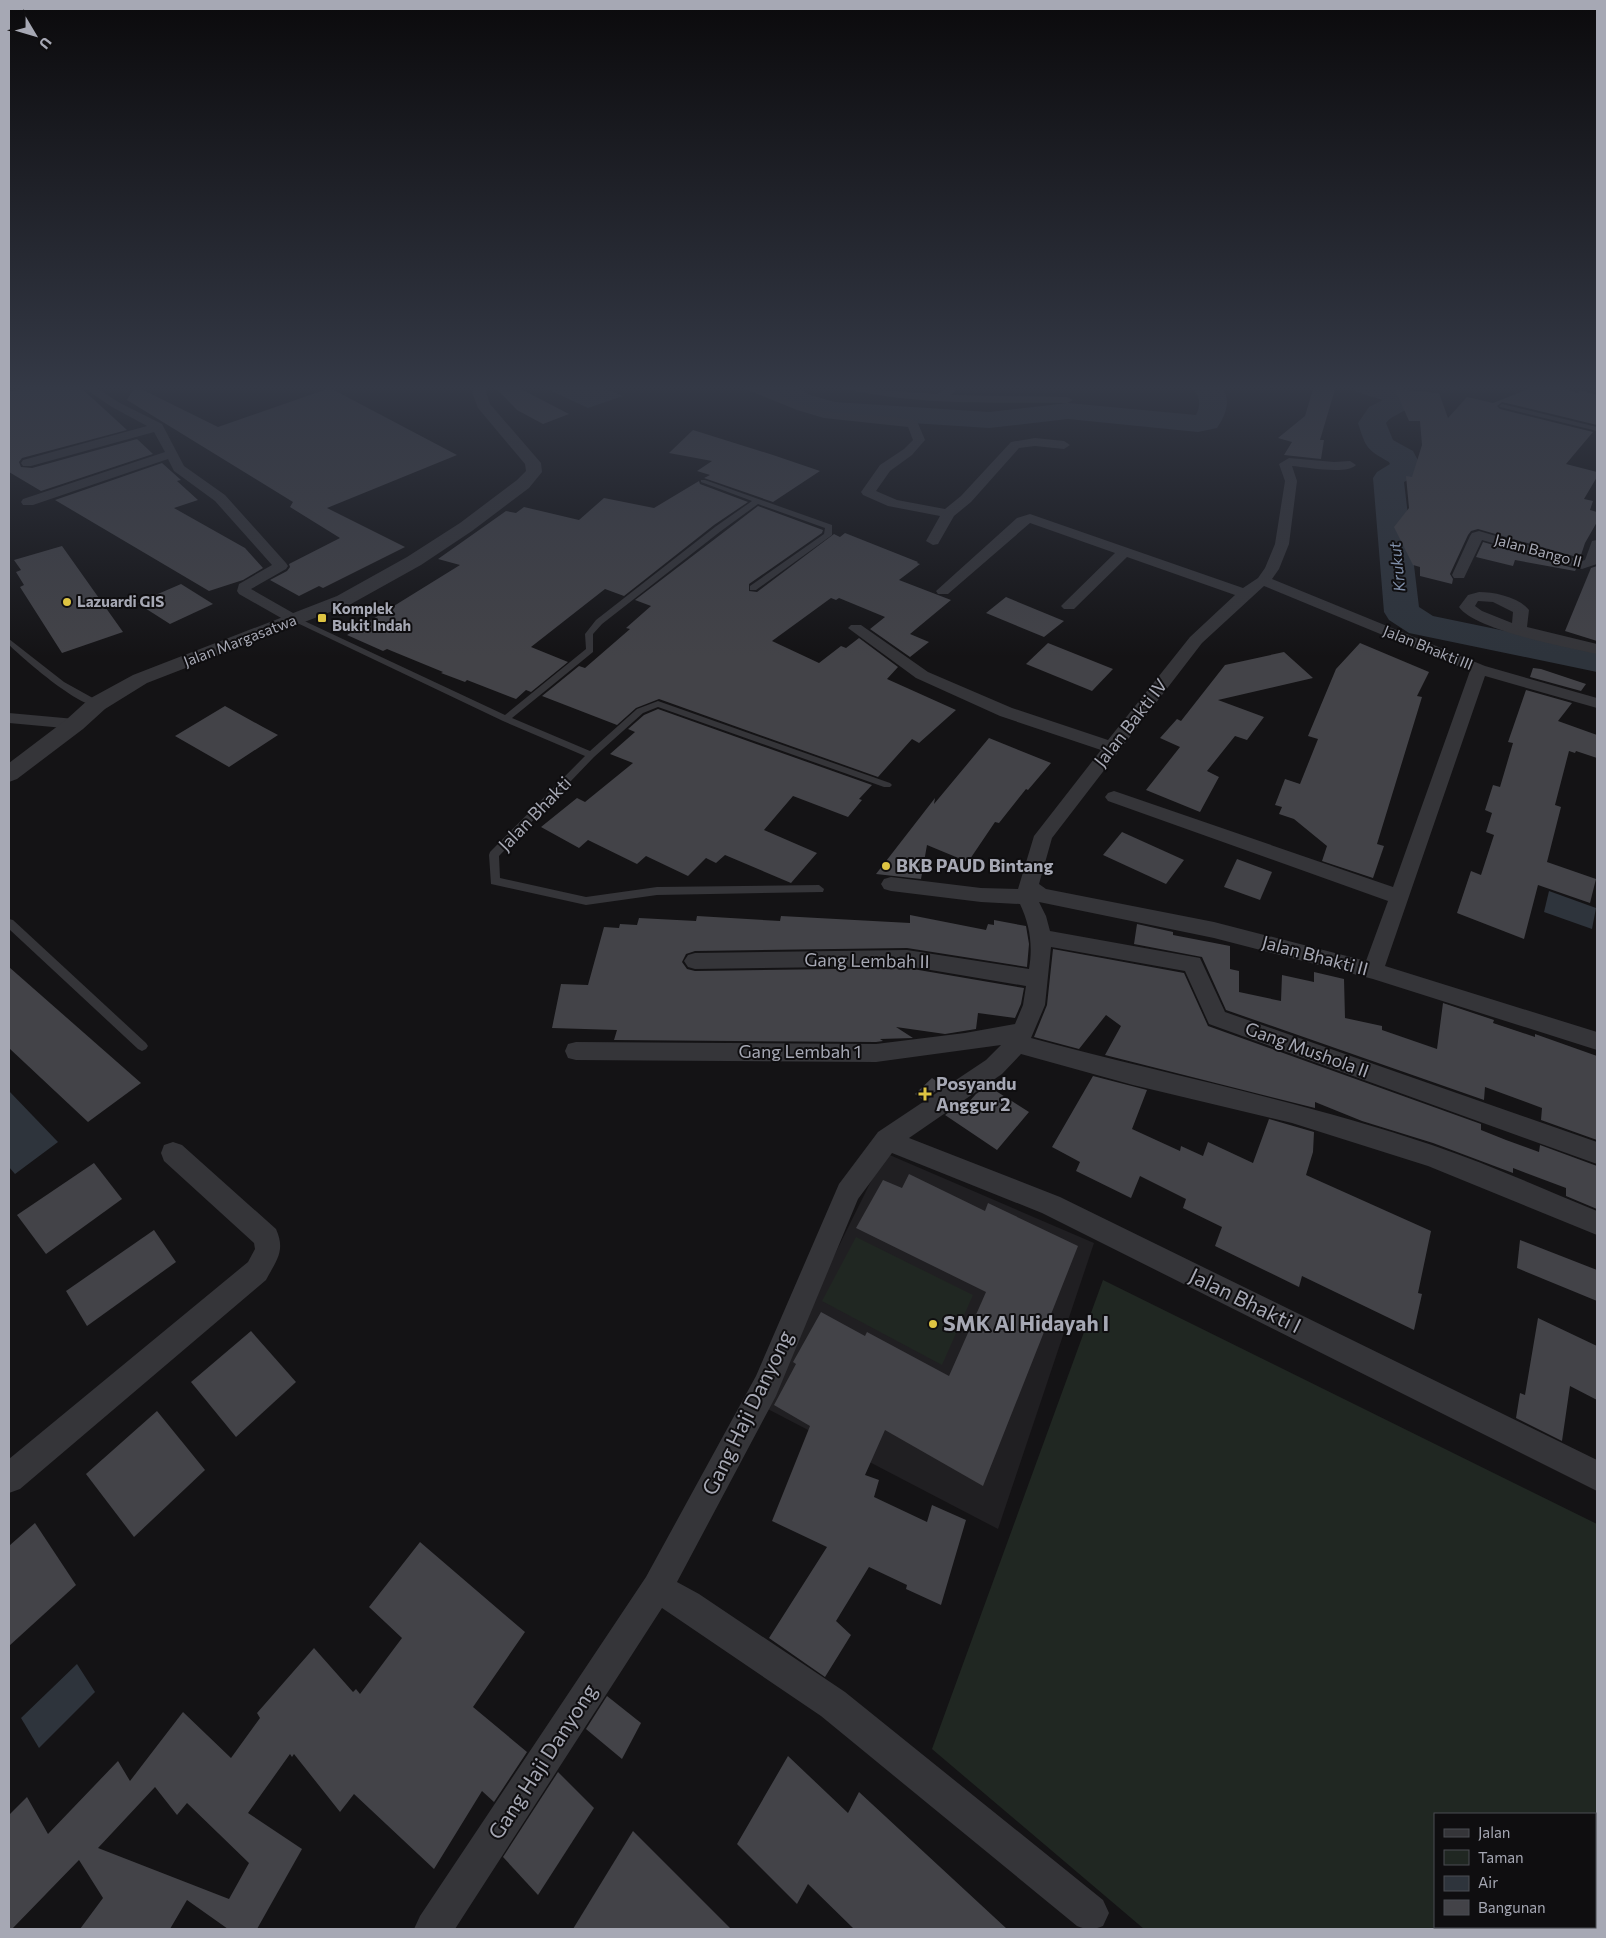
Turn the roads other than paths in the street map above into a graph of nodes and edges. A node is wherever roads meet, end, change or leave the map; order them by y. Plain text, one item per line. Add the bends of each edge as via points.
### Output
1 (105, 476) edge
2 (191, 476) edge
3 (530, 476) edge
4 (879, 476) edge
5 (986, 476) edge
6 (1289, 476) edge
7 (703, 481) dead end
8 (759, 500) junction
9 (28, 502) dead end
10 (948, 514) junction
11 (933, 540) dead end
12 (1597, 544) edge
13 (1125, 551) junction
14 (1459, 575) dead end
15 (1263, 581) junction
16 (754, 588) dead end
17 (943, 591) dead end
18 (1246, 594) junction
19 (1070, 606) dead end
20 (295, 620) junction
21 (856, 628) dead end
22 (1519, 629) dead end
23 (9, 640) edge
24 (1597, 649) edge
25 (1479, 669) junction
26 (1597, 703) edge
27 (97, 704) junction
28 (9, 718) edge
29 (506, 719) junction
30 (75, 724) junction
31 (1112, 748) junction
32 (591, 755) junction
33 (9, 774) edge
34 (887, 785) dead end
35 (1114, 797) dead end
36 (891, 884) dead end
37 (818, 889) dead end
38 (1028, 892) junction
39 (1399, 897) junction
40 (9, 924) edge
41 (1041, 936) junction
42 (695, 961) dead end
43 (1373, 971) junction
44 (1037, 979) junction
45 (1019, 1037) junction
46 (1597, 1041) edge
47 (142, 1046) dead end
48 (576, 1051) dead end
49 (887, 1140) junction
50 (173, 1153) dead end
51 (1597, 1153) edge
52 (1597, 1223) edge
53 (1597, 1476) edge
54 (9, 1478) edge
55 (657, 1588) junction
56 (1090, 1913) dead end
57 (434, 1929) edge

1 - 9 street
2 - 20 street via 220,498 281,566 244,587 244,591
3 - 20 street, Jalan Margasatwa via 509,495 414,561 344,600
4 - 10 street via 868,492 893,503
5 - 10 street
6 - 15 street via 1282,544 1272,569
7 - 8 lane
8 - 16 lane via 824,524 829,530 828,535
8 - 29 lane via 718,528 599,622 589,634 590,650
10 - 11 street
12 - 14 street, Jalan Bango II via 1591,563 1582,564 1477,536
13 - 17 street via 1030,518 1022,521
13 - 18 street
13 - 19 street
15 - 18 street, Jalan Bakti IV
15 - 25 street, Jalan Bhakti III
18 - 31 street, Jalan Bakti IV via 1196,640
20 - 27 street, Jalan Margasatwa via 140,679
20 - 29 lane
21 - 31 street via 922,675 1006,712
22 - 24 street
23 - 27 lane via 68,689
25 - 26 street, Jalan Bhakti III
25 - 39 street
27 - 30 street, Jalan Margasatwa
28 - 30 street
29 - 32 lane
30 - 33 street, Jalan Margasatwa
31 - 38 street, Jalan Bakti IV via 1044,836
32 - 34 lane, Jalan Bhakti via 640,711 658,704
32 - 37 lane, Jalan Bhakti via 494,856 495,881 586,901 657,891
35 - 39 street
36 - 38 street via 981,895
38 - 41 street, Gang Haji Danyong
38 - 43 street, Jalan Bhakti II via 1214,930
39 - 43 street
40 - 47 lane
41 - 44 street, Gang Haji Danyong
41 - 51 street, Gang Mushola II via 1193,964 1217,1018
42 - 44 street, Gang Lembah II via 907,958
43 - 46 street, Jalan Bhakti II
44 - 45 street, Gang Haji Danyong via 1034,1006
45 - 48 street, Gang Lembah 1 via 876,1053
45 - 49 street, Gang Haji Danyong via 1010,1052 994,1067
45 - 52 street via 1133,1074 1292,1113 1423,1153
49 - 53 street, Jalan Bhakti I via 1052,1205
49 - 55 street, Gang Haji Danyong via 848,1192 766,1386
50 - 54 street via 267,1238 268,1251 257,1271
55 - 56 street via 688,1605 833,1704
55 - 57 street, Gang Haji Danyong

